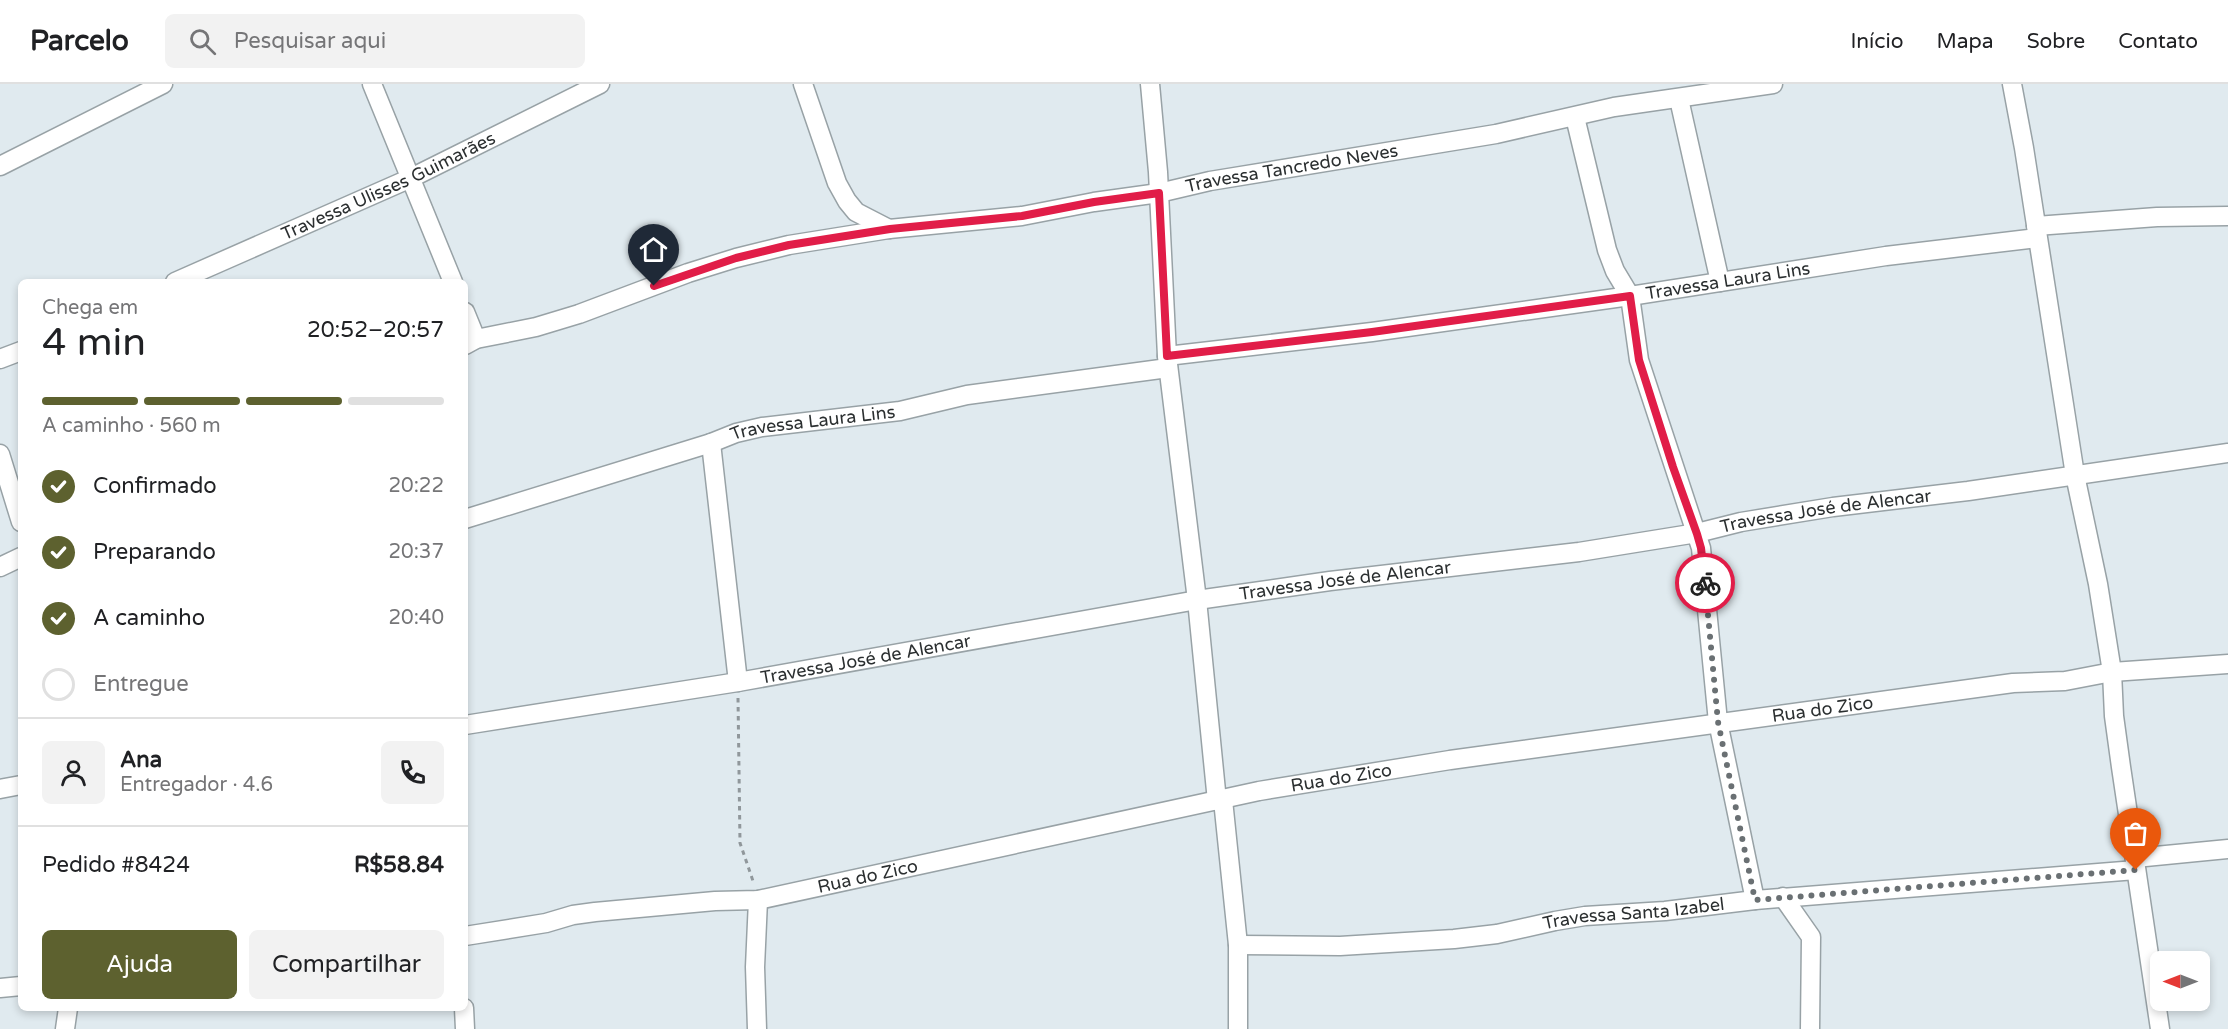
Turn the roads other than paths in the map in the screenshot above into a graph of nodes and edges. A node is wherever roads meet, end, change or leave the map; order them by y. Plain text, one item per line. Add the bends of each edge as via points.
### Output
1 (163, 84) edge
2 (372, 84) edge
3 (600, 84) edge
4 (803, 84) edge
5 (1150, 84) edge
6 (1773, 84) edge
7 (2012, 84) edge
8 (1679, 99) junction
9 (1575, 117) junction
10 (0, 166) edge
11 (411, 178) junction
12 (1159, 193) junction
13 (2228, 216) edge
14 (890, 229) junction
15 (2036, 232) junction
16 (182, 279) edge
17 (452, 279) edge
18 (1720, 282) junction
19 (1630, 296) junction
20 (468, 327) edge
21 (471, 342) edge
22 (18, 352) edge
23 (0, 359) edge
24 (1167, 362) junction
25 (711, 443) junction
26 (2228, 453) edge
27 (0, 454) edge
28 (2075, 474) junction
29 (18, 512) edge
30 (468, 518) edge
31 (1697, 534) junction
32 (18, 558) edge
33 (0, 567) edge
34 (1197, 600) junction
35 (2228, 664) edge
36 (2112, 672) junction
37 (738, 682) junction
38 (1718, 722) junction
39 (468, 725) edge
40 (18, 786) edge
41 (0, 789) edge
42 (1220, 800) junction
43 (2228, 849) edge
44 (2136, 864) junction
45 (1783, 897) junction
46 (758, 900) junction
47 (1755, 900) junction
48 (468, 936) edge
49 (1238, 945) junction
50 (18, 986) edge
51 (0, 988) edge
52 (68, 1011) edge
53 (464, 1011) edge
54 (65, 1029) edge
55 (465, 1029) edge
56 (757, 1029) edge
57 (1238, 1029) edge
58 (1810, 1029) edge
59 (2160, 1029) edge

1 - 10 street
2 - 11 street
3 - 11 street, Travessa Ulisses Guimarães
4 - 14 street via 837,183 847,201 856,212
5 - 12 street
6 - 8 street, Travessa Tancredo Neves
7 - 15 street
8 - 9 street, Travessa Tancredo Neves via 1614,107
8 - 18 street
9 - 12 street, Travessa Tancredo Neves
9 - 19 street via 1607,250
11 - 16 street, Travessa Ulisses Guimarães
11 - 17 street
12 - 14 street, Travessa Tancredo Neves via 1022,216
12 - 24 street
13 - 15 street, Travessa Laura Lins via 2157,217
14 - 21 street, Travessa Tancredo Neves via 736,258 579,314
15 - 18 street, Travessa Laura Lins
15 - 28 street
18 - 19 street, Travessa Laura Lins
19 - 24 street, Travessa Laura Lins
19 - 31 street via 1639,360
20 - 21 street
22 - 23 street
24 - 25 street, Travessa Laura Lins via 967,395 900,411 762,427
24 - 34 street
25 - 30 street, Travessa Laura Lins
25 - 37 street
26 - 28 street, Travessa José de Alencar
27 - 29 street
28 - 31 street, Travessa José de Alencar via 1968,492 1801,512
28 - 36 street
31 - 34 street, Travessa José de Alencar
31 - 38 street via 1703,559
32 - 33 street
34 - 37 street, Travessa José de Alencar
34 - 42 street
35 - 36 street, Rua do Zico
36 - 38 street, Rua do Zico via 2065,681 2013,683
36 - 44 street via 2114,716
37 - 39 street, Travessa José de Alencar
38 - 42 street, Rua do Zico via 1416,765
38 - 47 street
40 - 41 street
42 - 46 street, Rua do Zico
42 - 49 street
43 - 44 street, Travessa Santa Izabel
44 - 45 street, Travessa Santa Izabel
44 - 59 street
45 - 47 street, Travessa Santa Izabel
45 - 58 street via 1811,937
46 - 48 street, Rua do Zico via 595,912
46 - 56 street
47 - 49 street, Travessa Santa Izabel via 1585,916 1454,939 1340,946
49 - 57 street
50 - 51 street
52 - 54 street
53 - 55 street

